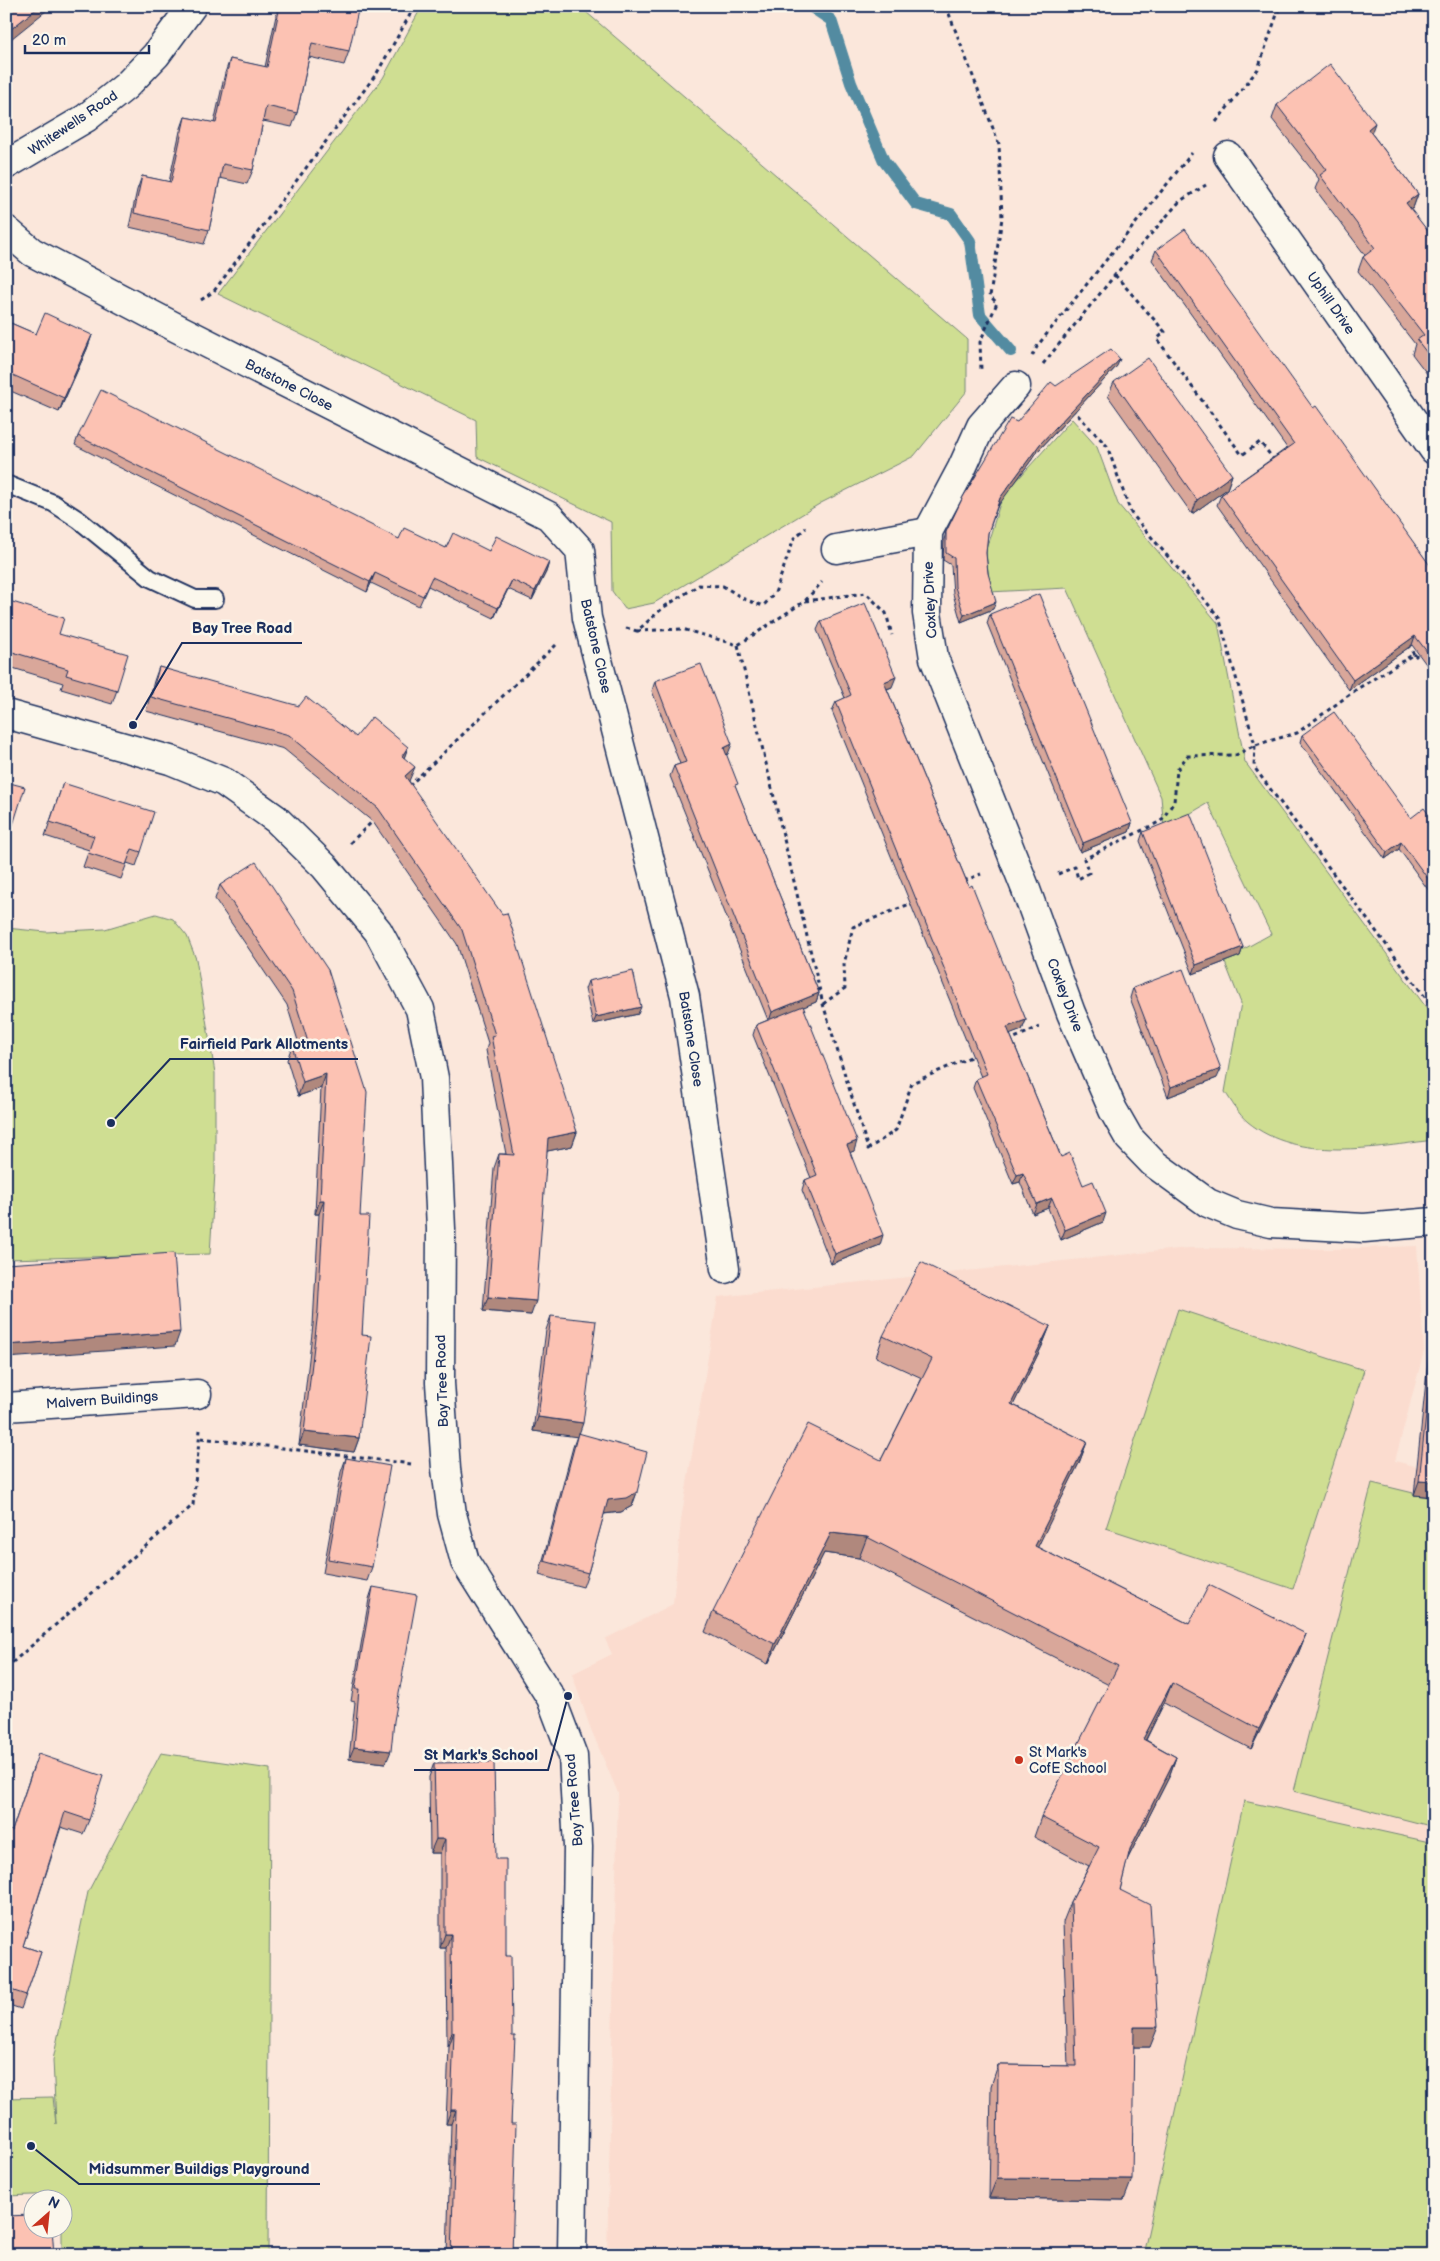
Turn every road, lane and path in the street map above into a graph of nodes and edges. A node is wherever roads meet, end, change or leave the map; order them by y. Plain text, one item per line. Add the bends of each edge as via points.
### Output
1 (192, 6) edge
2 (415, 6) edge
3 (946, 6) edge
4 (1280, 6) edge
5 (1216, 123) dead end
6 (1197, 146) dead end
7 (1231, 161) joint
8 (6, 165) edge
9 (6, 230) edge
10 (1115, 275) junction
11 (177, 328) junction
12 (980, 342) dead end
13 (1050, 354) dead end
14 (1031, 360) dead end
15 (1016, 386) dead end
16 (1066, 404) edge
17 (1434, 450) edge
18 (1278, 465) edge
19 (6, 484) edge
20 (928, 532) junction
21 (836, 549) junction
22 (215, 598) dead end
23 (587, 618) junction
24 (637, 631) junction
25 (1402, 639) edge
26 (738, 645) junction
27 (1428, 648) edge
28 (551, 650) dead end
29 (1414, 654) junction
30 (6, 714) edge
31 (1255, 745) junction
32 (403, 792) edge
33 (374, 819) edge
34 (325, 867) junction
35 (1089, 873) dead end
36 (982, 874) dead end
37 (956, 885) edge
38 (921, 900) edge
39 (823, 1004) junction
40 (1434, 1009) edge
41 (1071, 1013) junction
42 (1000, 1044) edge
43 (983, 1052) edge
44 (1434, 1222) edge
45 (726, 1269) dead end
46 (197, 1394) joint
47 (6, 1407) edge
48 (201, 1438) junction
49 (446, 1469) junction
50 (6, 1668) edge
51 (572, 2255) edge

1 - 8 street, Whitewells Road via 156,55 126,86 86,118
2 - 11 path via 377,73 299,179 214,291 189,307
3 - 12 path via 999,144 1002,218 990,296 997,303
4 - 5 path via 1258,69
6 - 14 path via 1038,345
7 - 10 path via 1180,201
7 - 17 street, Uphill Drive
9 - 11 street, Batstone Close via 32,252
10 - 13 path
10 - 18 path via 1165,332 1156,339 1242,455 1260,442
11 - 23 street, Batstone Close via 549,516 580,550
15 - 20 street, Coxley Drive via 981,426
16 - 31 path via 1107,446 1130,513 1218,617
19 - 22 lane via 31,492 66,511 150,578 195,599
20 - 21 street
20 - 41 street, Coxley Drive via 927,613 934,658 1026,887
21 - 24 path via 830,535 807,527 794,538 775,593 763,606 723,586 699,585 664,607
21 - 26 path via 834,567 806,602
23 - 24 path
23 - 45 street, Batstone Close via 685,996
24 - 26 path via 682,629
25 - 29 path
26 - 39 path
27 - 29 path via 1417,657
28 - 32 path
29 - 31 path via 1357,689 1297,733
30 - 34 street, Bay Tree Road via 170,760 224,782 276,819
31 - 35 path via 1236,754 1187,756 1177,770 1174,802 1160,821 1084,859
31 - 40 path via 1254,767
33 - 34 path
34 - 49 street, Bay Tree Road via 378,931 422,1017 434,1078 441,1229 440,1383
36 - 37 path
38 - 39 path via 853,927 844,964 845,988
39 - 43 path via 868,1149 896,1130 912,1083
41 - 42 path
41 - 44 street, Coxley Drive via 1113,1110 1129,1138 1153,1163 1208,1204 1271,1224 1364,1228
46 - 47 street, Malvern Buildings
46 - 48 path
48 - 49 path
48 - 50 path via 193,1505
49 - 51 street, Bay Tree Road via 452,1514 465,1562 551,1698 573,1756 578,1847

